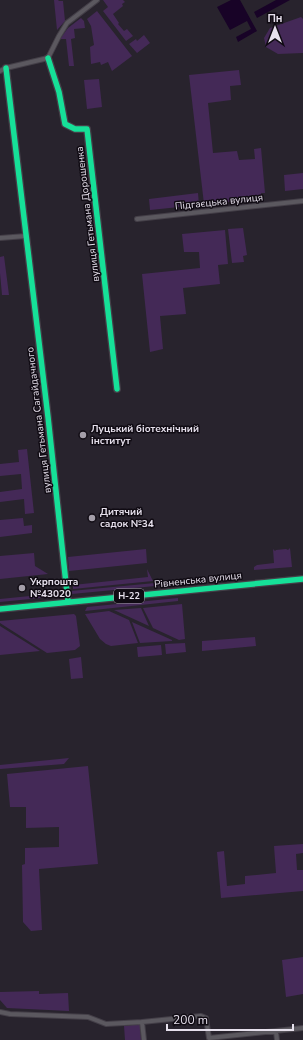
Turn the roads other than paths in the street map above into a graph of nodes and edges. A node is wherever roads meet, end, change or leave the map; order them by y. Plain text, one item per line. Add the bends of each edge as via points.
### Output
1 (97, 0) edge
2 (48, 58) junction
3 (6, 68) junction
4 (0, 71) edge
5 (303, 201) edge
6 (137, 219) dead end
7 (26, 236) junction
8 (0, 238) edge
9 (117, 389) dead end
10 (303, 579) edge
11 (68, 602) junction
12 (0, 609) edge
13 (0, 1012) edge
14 (142, 1022) junction
15 (303, 1028) edge
16 (276, 1032) junction
17 (144, 1040) edge
18 (277, 1040) edge

1 - 2 street via 67,23
2 - 3 street
2 - 9 street, вулиця Гетьмана Дорошенка via 59,92 65,124 75,129 87,129
3 - 4 street
3 - 7 street, вулиця Гетьмана Сагайдачного
5 - 6 street, Підгаєцька вулиця
7 - 8 street
7 - 11 street, вулиця Гетьмана Сагайдачного
10 - 11 street, Рівненська вулиця / Н-22
11 - 12 street, Рівненська вулиця / Н-22
13 - 14 street via 88,1017 106,1024
14 - 16 street via 201,1016 206,1018 209,1038
14 - 17 street
15 - 16 street
16 - 18 street

